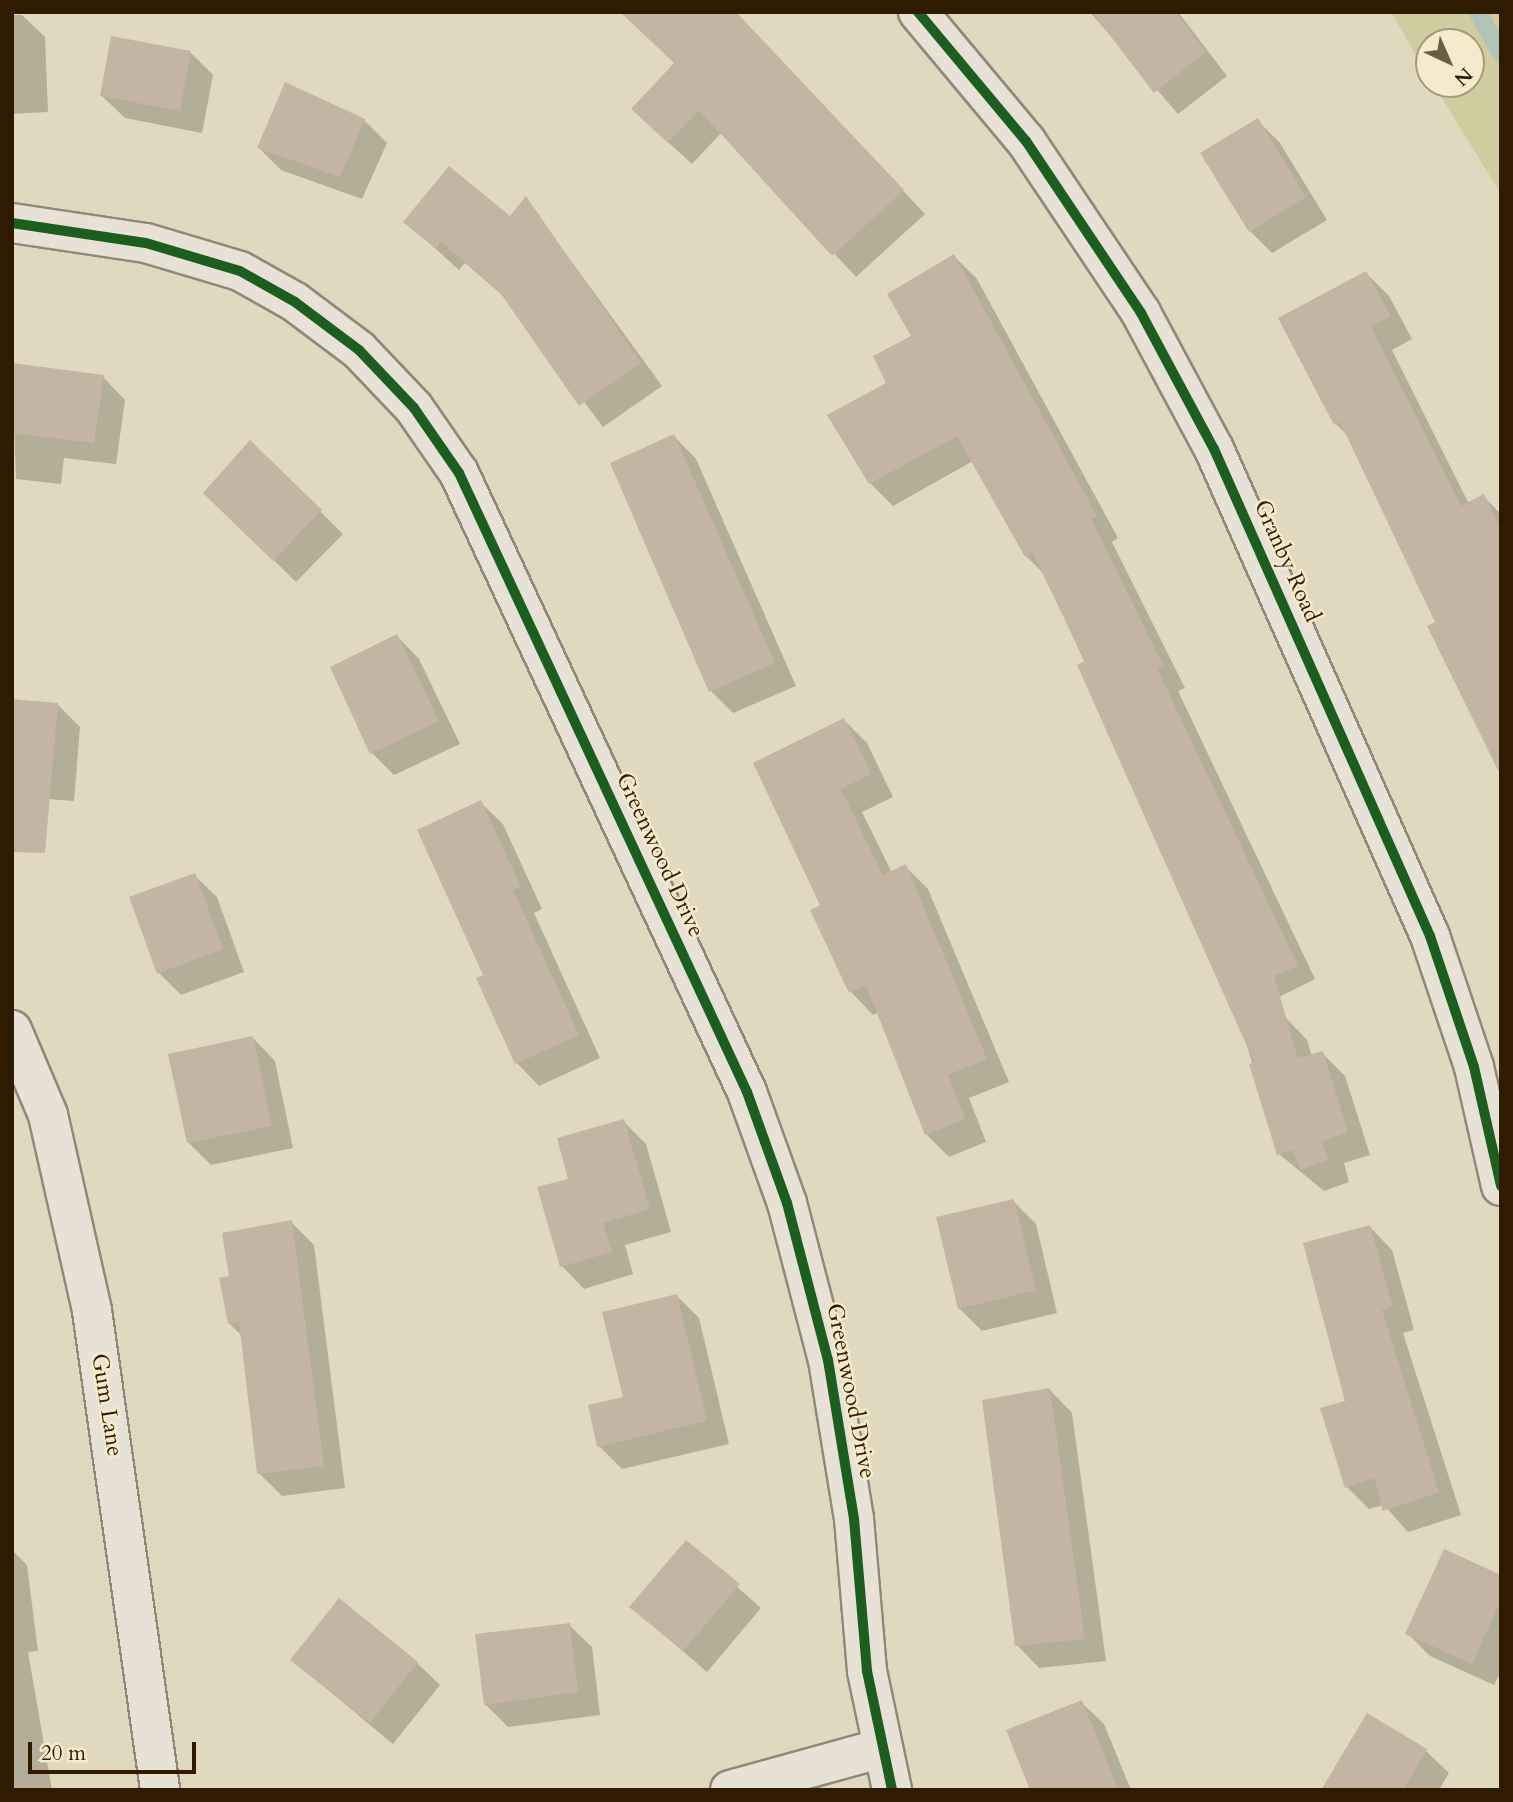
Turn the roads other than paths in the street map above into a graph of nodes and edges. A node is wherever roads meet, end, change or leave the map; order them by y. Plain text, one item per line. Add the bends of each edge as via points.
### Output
1 (918, 12) edge
2 (12, 223) edge
3 (12, 1030) edge
4 (1501, 1186) edge
5 (879, 1749) junction
6 (160, 1790) edge
7 (730, 1790) edge
8 (892, 1790) edge

1 - 4 street, Granby Road via 1026,141 1141,313 1214,449 1430,936 1474,1068
2 - 5 street, Greenwood Drive via 146,243 240,271 295,302 378,369 414,408 459,474 747,1092 787,1203 830,1373
3 - 6 street, Gum Lane via 48,1115 89,1297
5 - 7 street
5 - 8 street, Greenwood Drive

